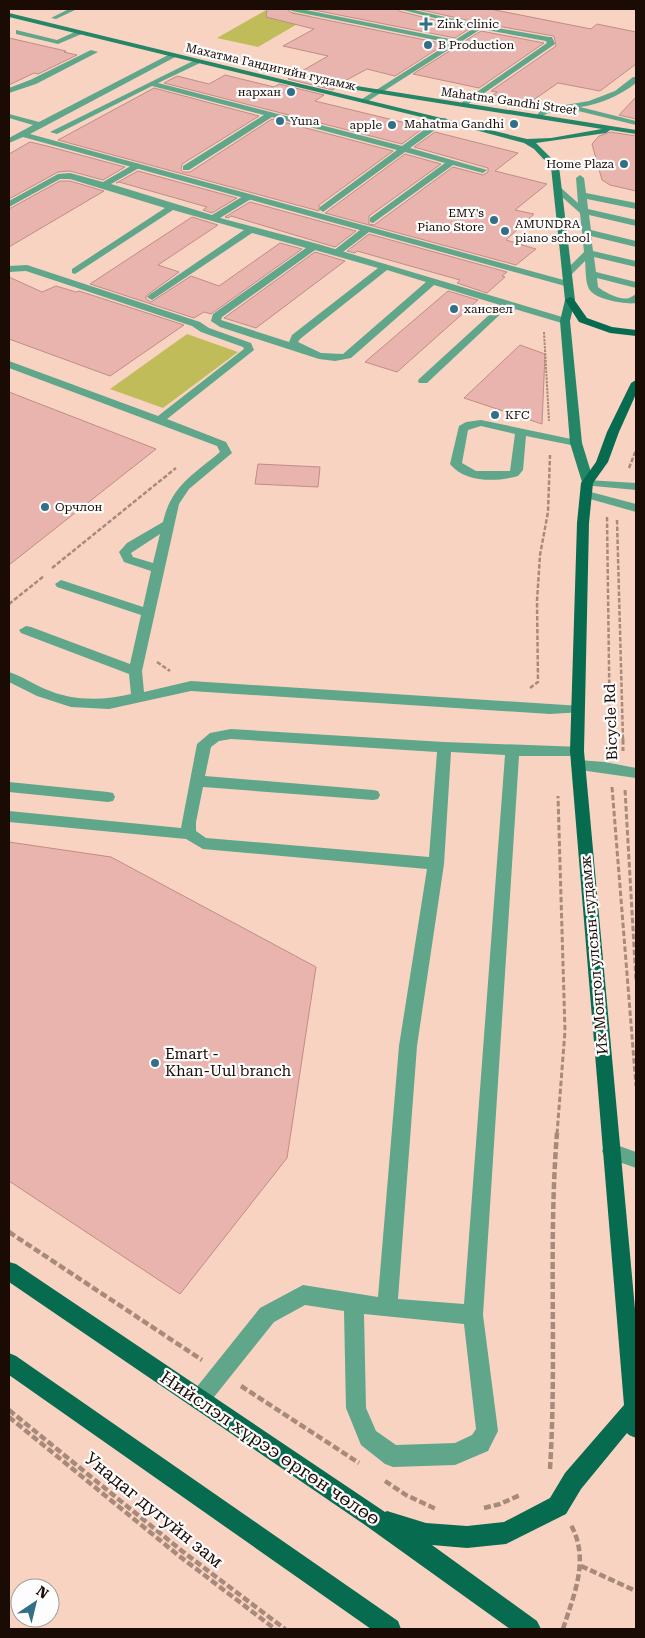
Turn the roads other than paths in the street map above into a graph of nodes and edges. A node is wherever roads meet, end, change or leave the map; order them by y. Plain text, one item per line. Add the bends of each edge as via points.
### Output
1 (18, 9) edge
2 (74, 9) edge
3 (292, 9) edge
4 (402, 9) edge
5 (9, 15) edge
6 (54, 18) junction
7 (39, 23) junction
8 (480, 27) junction
9 (80, 33) junction
10 (58, 42) junction
11 (456, 42) junction
12 (67, 45) dead end
13 (85, 49) dead end
14 (175, 55) junction
15 (197, 61) junction
16 (308, 78) dead end
17 (636, 80) edge
18 (152, 84) junction
19 (336, 84) dead end
20 (9, 91) edge
21 (378, 92) junction
22 (365, 101) junction
23 (464, 105) junction
24 (569, 107) junction
25 (272, 114) junction
26 (9, 116) edge
27 (541, 116) junction
28 (554, 118) junction
29 (443, 120) junction
30 (40, 125) junction
31 (635, 129) edge
32 (54, 132) dead end
33 (22, 134) junction
34 (571, 137) junction
35 (9, 141) edge
36 (527, 141) junction
37 (402, 149) junction
38 (557, 158) junction
39 (450, 162) junction
40 (136, 166) junction
41 (186, 168) dead end
42 (483, 170) dead end
43 (580, 178) dead end
44 (104, 185) junction
45 (557, 189) junction
46 (582, 195) junction
47 (248, 197) junction
48 (9, 204) edge
49 (636, 206) edge
50 (172, 207) junction
51 (323, 208) dead end
52 (583, 211) junction
53 (214, 218) junction
54 (373, 220) dead end
55 (636, 223) edge
56 (253, 228) junction
57 (367, 229) junction
58 (586, 232) junction
59 (636, 244) edge
60 (315, 246) junction
61 (336, 252) junction
62 (588, 253) junction
63 (636, 264) edge
64 (385, 266) junction
65 (9, 270) edge
66 (75, 272) dead end
67 (591, 274) junction
68 (567, 279) junction
69 (433, 281) junction
70 (636, 285) edge
71 (152, 297) dead end
72 (636, 297) edge
73 (570, 300) junction
74 (506, 304) junction
75 (565, 321) junction
76 (636, 333) edge
77 (298, 348) junction
78 (9, 364) edge
79 (423, 381) dead end
80 (636, 384) edge
81 (159, 420) junction
82 (521, 432) junction
83 (576, 443) junction
84 (587, 486) junction
85 (636, 487) edge
86 (636, 508) edge
87 (168, 524) junction
88 (158, 569) junction
89 (61, 584) dead end
90 (148, 613) junction
91 (26, 630) dead end
92 (135, 671) junction
93 (9, 677) edge
94 (138, 697) junction
95 (578, 709) junction
96 (444, 747) junction
97 (512, 751) junction
98 (578, 758) junction
99 (624, 771) edge
100 (196, 781) junction
101 (9, 787) edge
102 (373, 795) dead end
103 (108, 797) dead end
104 (9, 817) edge
105 (189, 834) junction
106 (436, 864) junction
107 (611, 1152) junction
108 (636, 1160) edge
109 (9, 1271) edge
110 (354, 1303) junction
111 (387, 1308) junction
112 (473, 1316) junction
113 (9, 1363) edge
114 (199, 1400) junction
115 (635, 1418) edge
116 (373, 1517) junction
117 (390, 1629) edge
118 (529, 1629) edge

1 - 5 main road
1 - 6 main road
2 - 6 street
3 - 11 street
4 - 8 street
5 - 7 main road, Махатма Гандигийн гудамж
6 - 16 main road
7 - 9 main road, Махатма Гандигийн гудамж
7 - 10 street via 16,33
8 - 11 street
8 - 23 street via 549,39 552,44
9 - 10 street
9 - 14 main road, Махатма Гандигийн гудамж
10 - 12 street
11 - 21 street
13 - 20 street via 94,52
14 - 15 main road, Махатма Гандигийн гудамж
14 - 30 street
15 - 18 street
15 - 22 main road, Махатма Гандигийн гудамж
17 - 24 street via 618,94
18 - 25 street
18 - 32 street
19 - 21 main road, Mahatma Gandhi Street
21 - 22 street
21 - 23 main road, Mahatma Gandhi Street
22 - 29 main road, Махатма Гандигийн гудамж
23 - 27 main road, Mahatma Gandhi Street
24 - 27 street via 544,111
24 - 31 street
25 - 37 street
25 - 41 street
26 - 30 street
27 - 28 main road, Mahatma Gandhi Street
28 - 31 main road, Mahatma Gandhi Street
28 - 34 main road via 564,122
29 - 36 main road, Махатма Гандигийн гудамж
29 - 37 street
30 - 33 street
31 - 34 main road
33 - 35 street
33 - 40 street
34 - 36 main road
34 - 38 main road
36 - 38 main road
37 - 39 street
37 - 51 street
38 - 45 main road
39 - 42 street
39 - 54 street
40 - 44 street
40 - 47 street
43 - 46 street
44 - 48 street via 70,176 58,177
44 - 50 street
45 - 52 street
45 - 68 main road
46 - 49 street
46 - 52 street
47 - 53 street
47 - 57 street
50 - 53 street
50 - 66 street
52 - 55 street
52 - 58 street
53 - 56 street
56 - 60 street
56 - 71 street
57 - 61 street
57 - 68 street
58 - 59 street
58 - 62 street
60 - 61 street
60 - 77 street via 217,316 216,321
61 - 64 street
62 - 63 street
62 - 67 street
62 - 68 street
64 - 69 street
64 - 77 street via 296,337 294,343
65 - 81 street via 27,268 196,324 247,345 248,350
67 - 70 street
67 - 72 street via 596,292 627,301
68 - 73 main road
69 - 74 street
69 - 77 street via 348,356 334,360
73 - 75 main road, Их Монгол улсын гудамж
73 - 76 main road via 583,320 610,330
74 - 75 street
74 - 79 street
75 - 83 main road, Их Монгол улсын гудамж
78 - 81 street
80 - 84 main road, Их Монгол улсын гудамж via 602,462
81 - 87 street via 222,444 226,453 185,487 173,504
82 - 82 street via 481,423 470,424 463,428 456,464 469,474 514,474
82 - 83 street
83 - 84 main road, Их Монгол улсын гудамж
84 - 85 street
84 - 86 street via 608,499
84 - 95 main road, Их Монгол улсын гудамж via 583,523
87 - 88 street
87 - 88 street via 125,552 128,559
88 - 90 street
89 - 90 street
90 - 92 street
91 - 92 street
92 - 94 street
93 - 94 street via 71,702 109,704
94 - 95 street via 191,686
95 - 98 main road, Их Монгол улсын гудамж
96 - 97 street
96 - 100 street via 231,734 214,737 204,744
96 - 106 street
97 - 98 street
97 - 112 street
98 - 99 street
98 - 107 main road, Их Монгол улсын гудамж
100 - 102 street
100 - 105 street via 188,822
101 - 103 street
104 - 105 street
105 - 106 street via 203,843
106 - 111 street via 408,1046
107 - 108 street
107 - 115 main road, Их Монгол улсын гудамж
109 - 114 main road, Нийслэл хүрээ өргөн чөлөө
110 - 111 street
110 - 112 street via 356,1408 368,1438 393,1456 455,1454 480,1443 487,1431
110 - 114 street via 303,1295 267,1315
111 - 112 street
113 - 117 main road
114 - 116 main road, Нийслэл хүрээ өргөн чөлөө
115 - 116 main road via 573,1481 558,1506 506,1533 467,1537 426,1534
116 - 118 main road, Нийслэл хүрээ өргөн чөлөө

